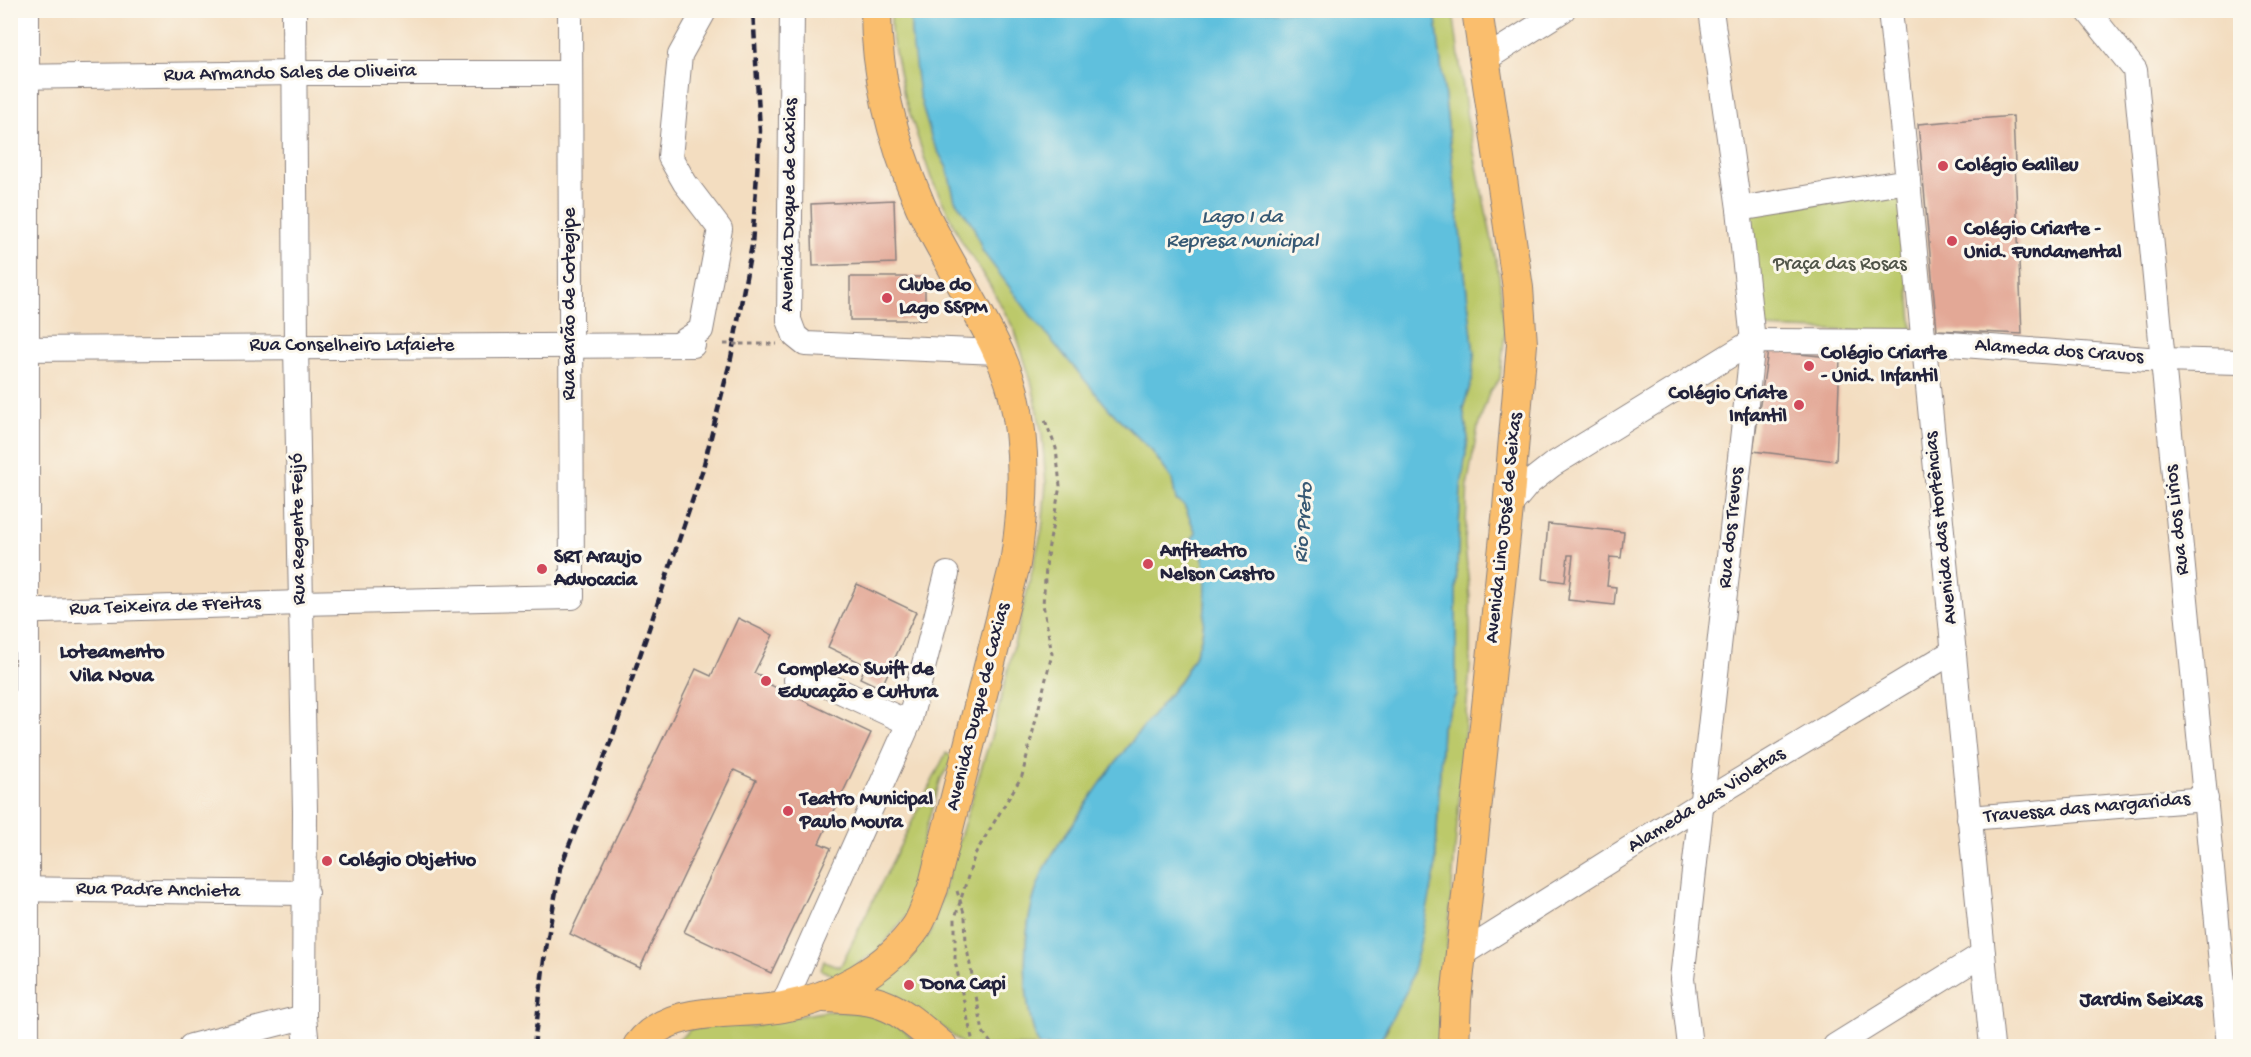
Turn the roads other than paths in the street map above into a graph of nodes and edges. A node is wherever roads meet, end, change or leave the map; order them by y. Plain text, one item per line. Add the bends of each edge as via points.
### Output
1 (27, 10) edge
2 (294, 10) edge
3 (570, 10) edge
4 (705, 10) edge
5 (792, 10) edge
6 (876, 10) edge
7 (1477, 10) edge
8 (1563, 10) edge
9 (1711, 10) edge
10 (1890, 10) edge
11 (2087, 10) edge
12 (1484, 60) junction
13 (295, 73) junction
14 (570, 73) junction
15 (19, 77) edge
16 (1908, 181) junction
17 (1739, 209) junction
18 (1753, 341) junction
19 (1924, 342) junction
20 (296, 346) junction
21 (570, 346) junction
22 (19, 349) edge
23 (998, 352) junction
24 (2161, 360) junction
25 (2241, 362) edge
26 (1512, 458) junction
27 (1552, 465) junction
28 (1508, 508) junction
29 (948, 574) dead end
30 (572, 597) joint
31 (300, 603) junction
32 (20, 612) edge
33 (1954, 651) junction
34 (796, 680) dead end
35 (909, 723) junction
36 (2206, 799) junction
37 (1702, 803) junction
38 (1969, 818) junction
39 (18, 889) edge
40 (306, 893) junction
41 (1462, 954) junction
42 (1983, 954) junction
43 (802, 959) junction
44 (820, 998) junction
45 (782, 1007) junction
46 (304, 1017) junction
47 (941, 1046) edge
48 (27, 1047) edge
49 (191, 1047) edge
50 (307, 1047) edge
51 (638, 1047) edge
52 (1454, 1047) edge
53 (1690, 1047) edge
54 (1835, 1047) edge
55 (1992, 1047) edge
56 (2229, 1047) edge

1 - 15 street
2 - 13 street, Rua Regente Feijó
3 - 14 street, Rua Barão de Cotegipe
4 - 21 street, Rua Conselheiro Lafaiete via 680,55 670,157 720,229 701,330 686,345
5 - 23 street, Avenida Duque de Caxias via 789,320 795,336 805,344
6 - 23 main road, Avenida Duque de Caxias via 885,93 898,149 921,207
7 - 12 main road, Avenida Lino José de Seixas
8 - 12 street
9 - 17 street, Rua dos Trevos
10 - 16 street, Avenida das Hortências
11 - 24 street, Rua dos Lirios via 2135,70
12 - 26 main road, Avenida Lino José de Seixas via 1522,344
13 - 14 street, Rua Armando Sales de Oliveira
13 - 15 street, Rua Armando Sales de Oliveira
13 - 20 street, Rua Regente Feijó
14 - 21 street, Rua Barão de Cotegipe
15 - 22 street
16 - 17 street
16 - 19 street, Avenida das Hortências
17 - 18 street, Rua dos Trevos
18 - 19 street, Alameda dos Cravos
18 - 27 street
18 - 37 street, Rua dos Trevos
19 - 24 street, Alameda dos Cravos
19 - 33 street, Avenida das Hortências
20 - 21 street, Rua Conselheiro Lafaiete
20 - 22 street, Rua Conselheiro Lafaiete
20 - 31 street, Rua Regente Feijó
21 - 30 street, Rua Barão de Cotegipe
22 - 32 street
23 - 44 main road, Avenida Duque de Caxias via 1019,424 1022,517 1015,564 933,888 918,925 897,951
24 - 25 street, Alameda dos Cravos
24 - 36 street, Rua dos Lirios
26 - 27 street via 1525,466
26 - 28 main road, Avenida Lino José de Seixas
27 - 28 street via 1529,483
28 - 41 main road, Avenida Lino José de Seixas
29 - 35 street
30 - 31 street, Rua Teixeira de Freitas
31 - 32 street, Rua Teixeira de Freitas
31 - 40 street, Rua Regente Feijó
32 - 39 street
33 - 37 street, Alameda das Violetas
33 - 38 street, Avenida das Hortências
34 - 35 street via 812,678
35 - 43 street
36 - 38 street, Travessa das Margaridas
36 - 56 street, Rua dos Lirios
37 - 41 street, Alameda das Violetas
37 - 53 street, Rua dos Trevos via 1682,979
38 - 42 street, Avenida das Hortências
39 - 40 street, Rua Padre Anchieta
39 - 48 street
40 - 46 street, Rua Regente Feijó
41 - 52 main road, Avenida Lino José de Seixas
42 - 54 street
42 - 55 street, Avenida das Hortências
43 - 44 street via 805,982
43 - 45 street
44 - 45 main road, Avenida Duque de Caxias
44 - 47 main road via 856,999 889,1007
45 - 51 main road, Avenida Duque de Caxias via 686,1017 662,1025
46 - 49 street
46 - 50 street, Rua Regente Feijó

